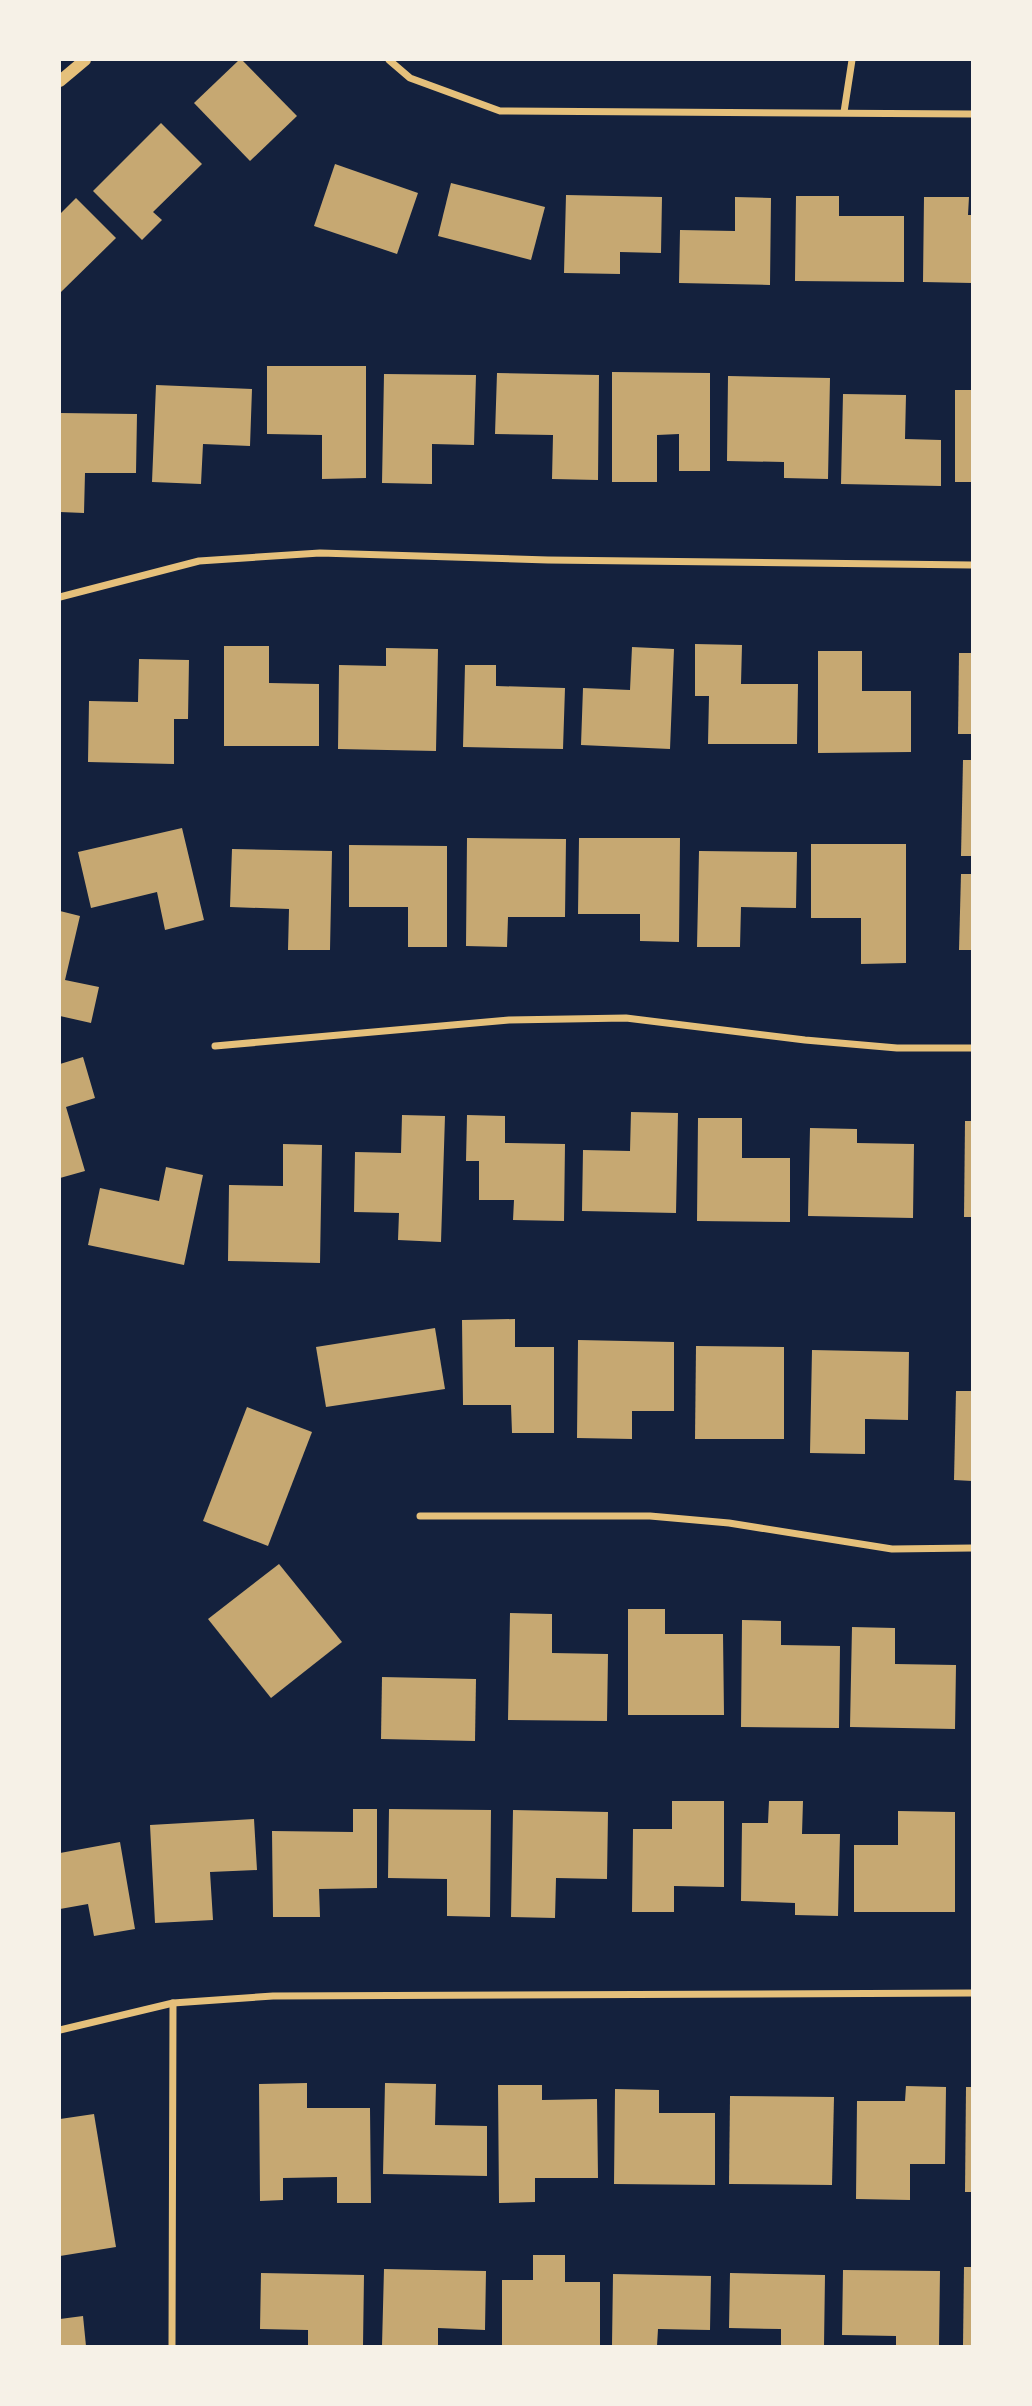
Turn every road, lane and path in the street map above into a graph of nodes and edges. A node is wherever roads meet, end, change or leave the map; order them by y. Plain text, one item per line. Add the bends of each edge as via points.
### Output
1 (85, 60) edge
2 (389, 60) edge
3 (852, 60) edge
4 (60, 81) edge
5 (844, 113) junction
6 (972, 114) edge
7 (972, 565) edge
8 (60, 597) edge
9 (215, 1046) dead end
10 (972, 1048) edge
11 (420, 1516) dead end
12 (972, 1548) edge
13 (972, 1993) edge
14 (173, 2003) junction
15 (60, 2030) edge
16 (172, 2347) edge

1 - 4 street
2 - 5 street via 410,78 500,111
3 - 5 street
5 - 6 street
7 - 8 street via 320,553 199,561
9 - 10 street via 509,1020 626,1018 871,1046
11 - 12 street via 650,1516 729,1523 892,1549
13 - 14 street via 273,1996
14 - 15 street
14 - 16 street

